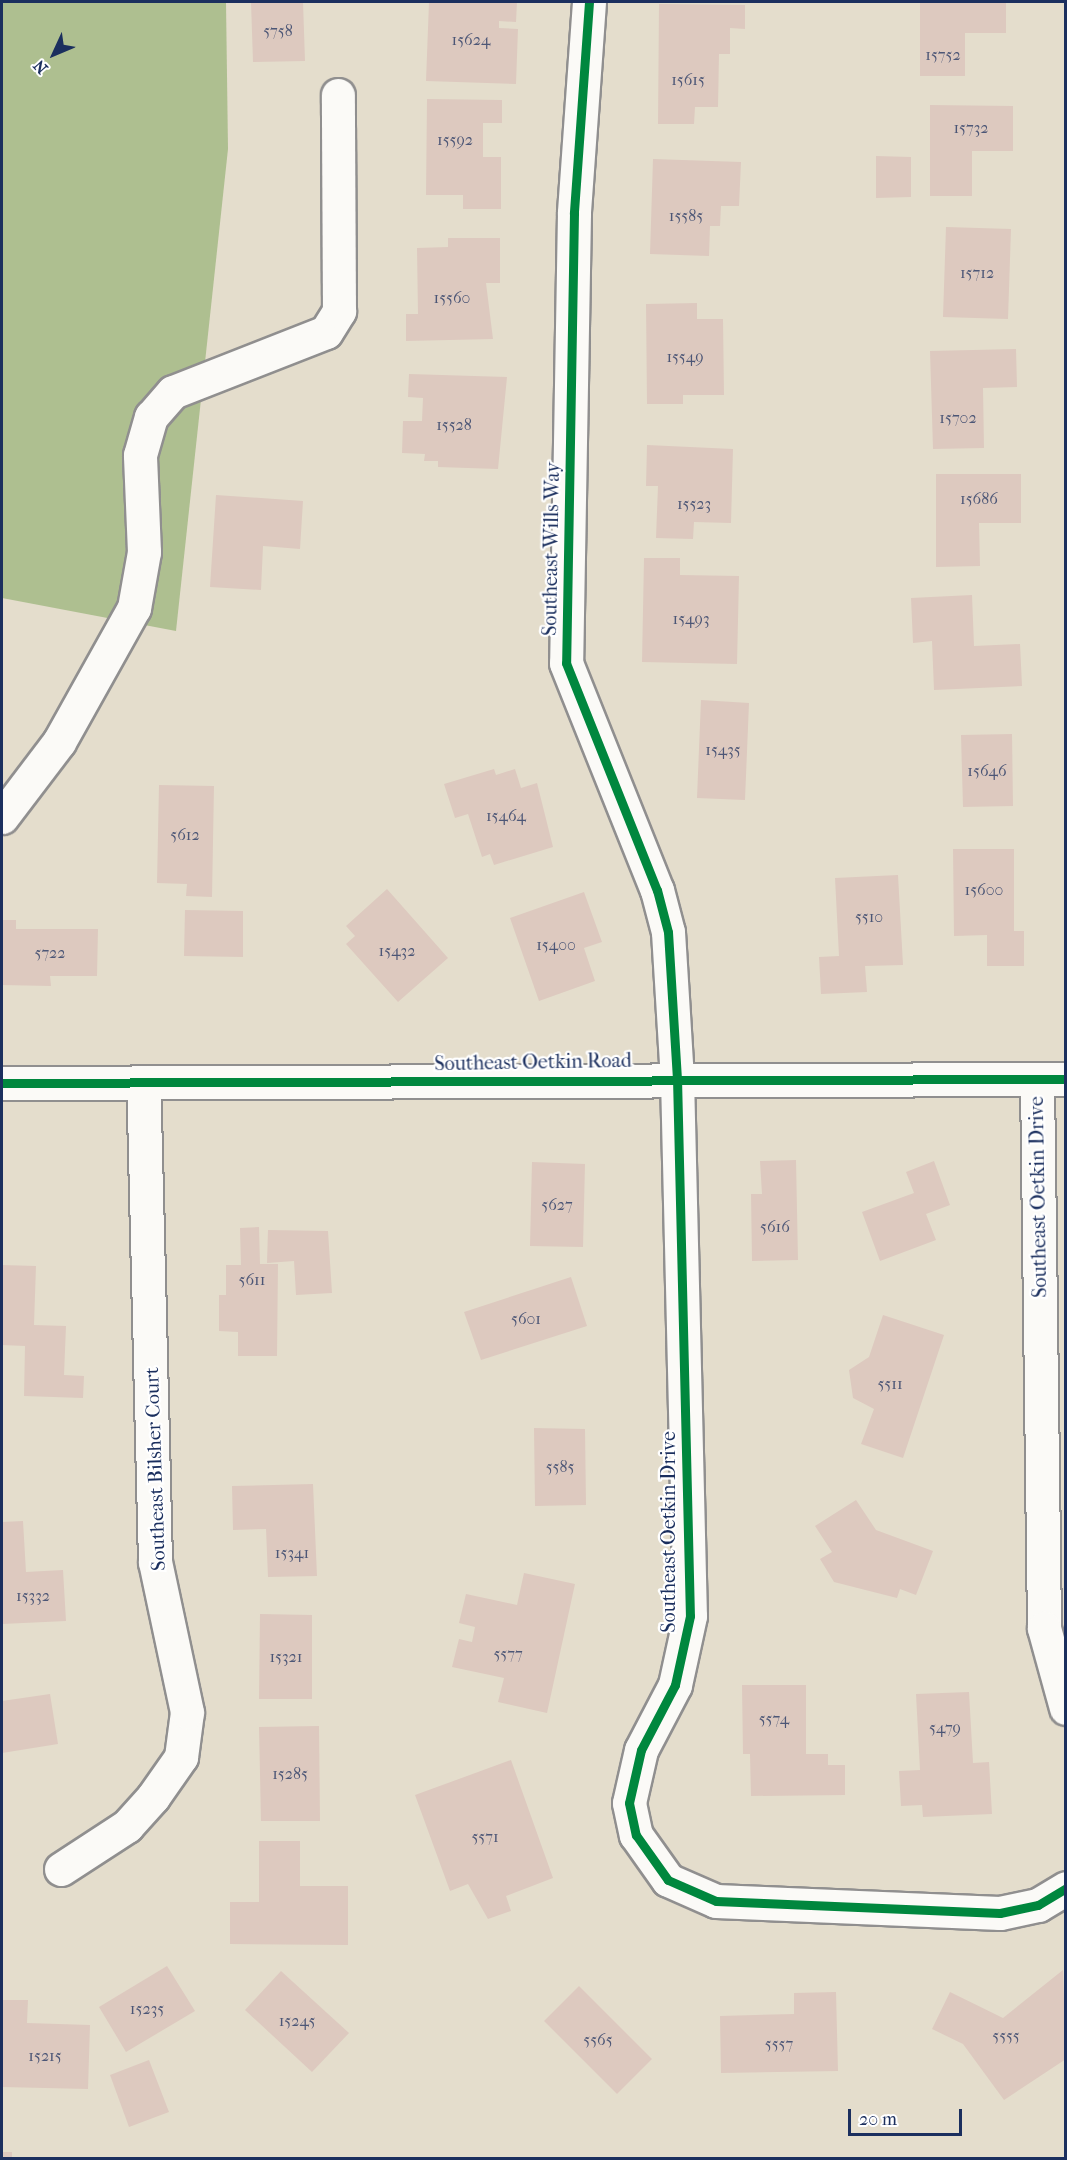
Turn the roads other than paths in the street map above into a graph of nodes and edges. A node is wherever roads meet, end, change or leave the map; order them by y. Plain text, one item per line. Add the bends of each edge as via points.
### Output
1 (589, 2) edge
2 (338, 95) dead end
3 (2, 817) edge
4 (677, 1078) junction
5 (1051, 1079) edge
6 (143, 1082) junction
7 (2, 1083) edge
8 (1065, 1708) edge
9 (61, 1869) dead end
10 (1065, 1888) edge

1 - 4 street, Southeast Wills Way via 574,213 566,663 657,890 668,932
2 - 3 street via 339,311 316,338 174,392 150,417 140,454 144,552 134,608 59,742
4 - 5 street, Southeast Oetkin Road
4 - 6 street, Southeast Oetkin Road
4 - 10 street, Southeast Oetkin Drive via 690,1616 675,1685 640,1750 629,1803 636,1836 668,1880 716,1901 1000,1913 1038,1905
5 - 8 street, Southeast Oetkin Drive via 1044,1628
6 - 7 street, Southeast Oetkin Road
6 - 9 street, Southeast Bilsher Court via 155,1562 187,1712 181,1757 153,1797 127,1826

